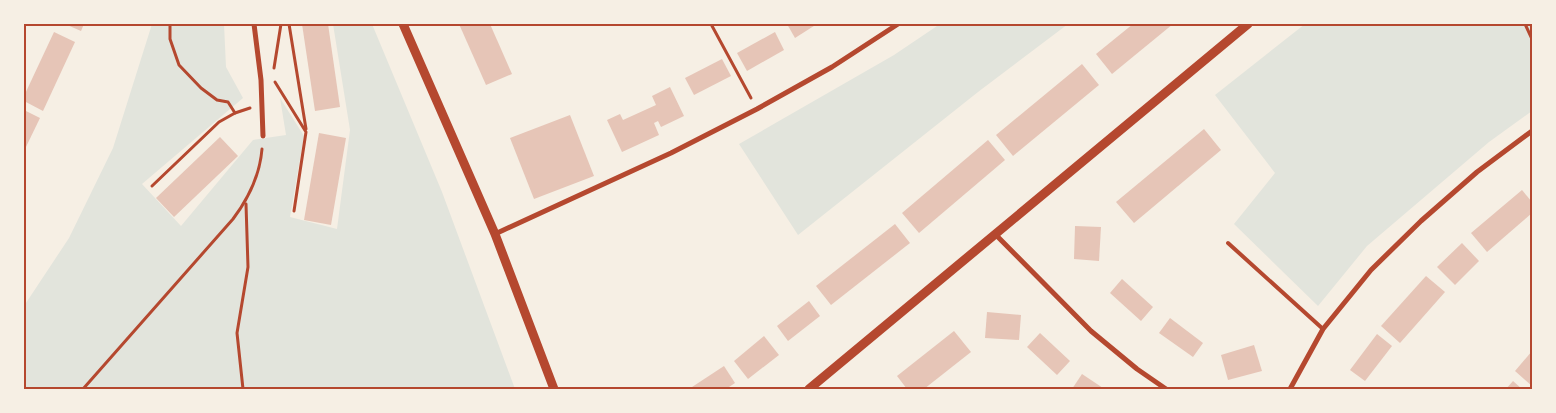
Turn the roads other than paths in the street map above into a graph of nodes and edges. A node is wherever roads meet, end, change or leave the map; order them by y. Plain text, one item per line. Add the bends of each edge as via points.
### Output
1 (254, 24) edge
2 (403, 24) edge
3 (898, 24) edge
4 (1248, 24) edge
5 (1532, 132) edge
6 (263, 136) road end
7 (495, 234) junction
8 (996, 234) junction
9 (1228, 243) dead end
10 (1324, 330) junction
11 (554, 389) edge
12 (809, 389) edge
13 (1166, 389) edge
14 (1290, 389) edge

1 - 6 street via 262,80
2 - 7 street
3 - 7 street via 832,68 757,110
4 - 8 street
5 - 10 street via 1477,172 1422,221 1371,270
7 - 11 street
8 - 12 street
8 - 13 street via 1091,331
9 - 10 lane
10 - 14 street

